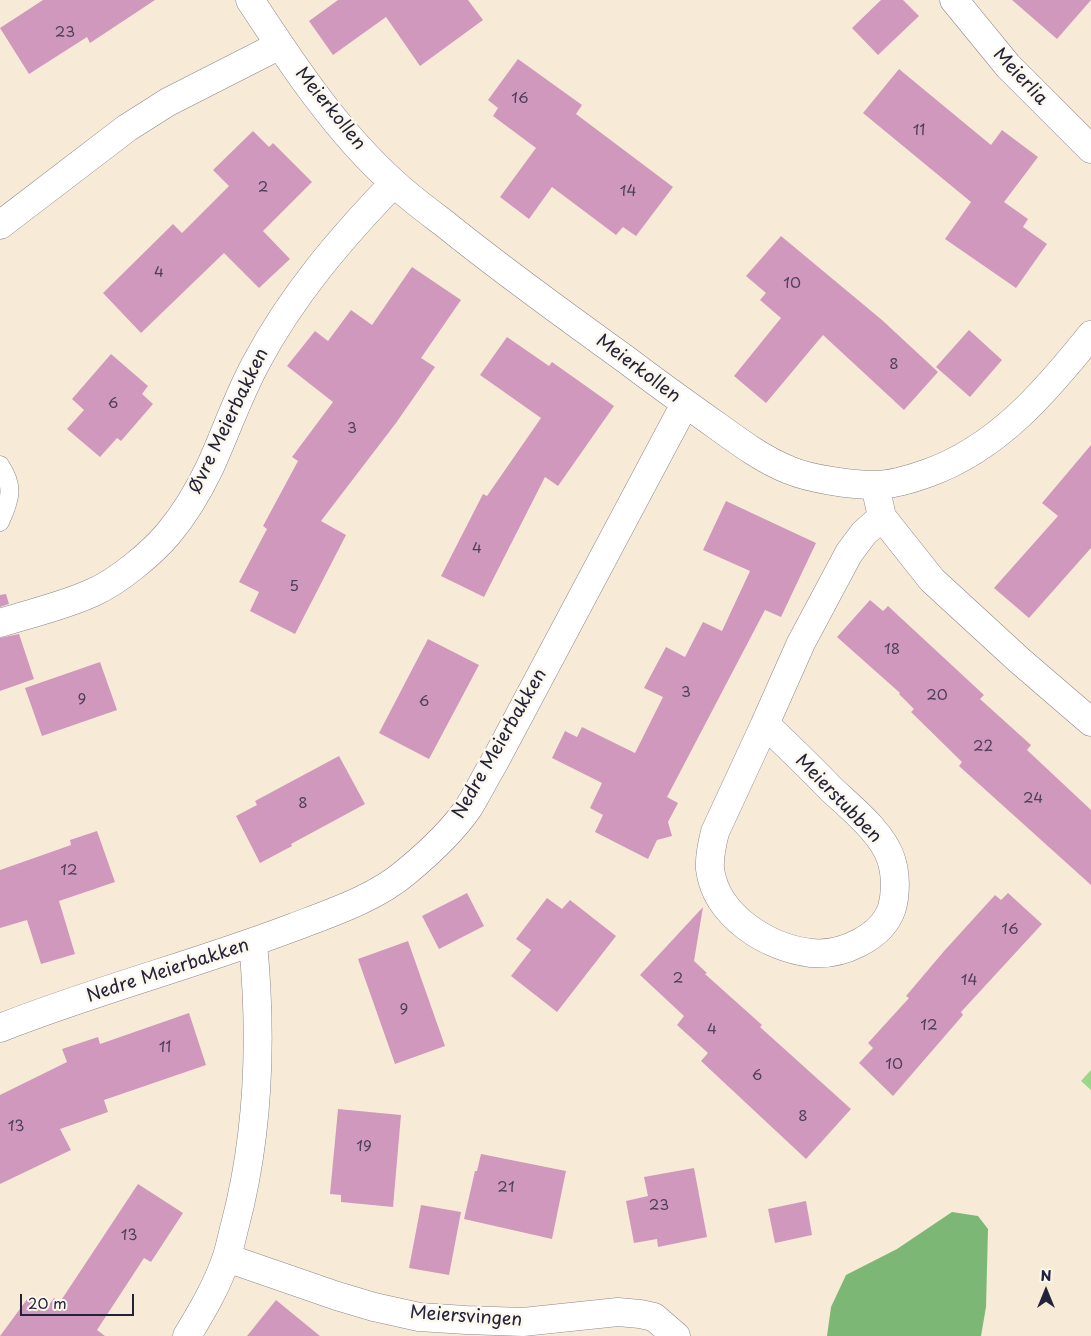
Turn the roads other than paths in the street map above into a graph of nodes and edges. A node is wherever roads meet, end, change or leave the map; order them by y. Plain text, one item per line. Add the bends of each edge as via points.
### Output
1 (250, 0) edge
2 (954, 0) edge
3 (280, 45) junction
4 (1091, 149) edge
5 (394, 183) junction
6 (0, 225) edge
7 (1091, 335) edge
8 (685, 404) junction
9 (0, 465) edge
10 (875, 485) junction
11 (882, 518) junction
12 (0, 522) edge
13 (0, 623) edge
14 (1091, 722) edge
15 (765, 724) junction
16 (252, 943) junction
17 (0, 1028) edge
18 (226, 1258) junction
19 (187, 1336) edge
20 (676, 1336) edge

1 - 3 street, Meierkollen
2 - 4 street, Meierlia via 1008,66
3 - 5 street, Meierkollen via 317,97
3 - 6 street via 168,102 127,128
5 - 8 street, Meierkollen via 484,255
5 - 13 street, Øvre Meierbakken via 318,267 281,319 255,364 209,469 168,535 142,559 95,592
7 - 10 street, Meierkollen via 1054,381 998,435 937,470 906,481
8 - 10 street, Meierkollen via 754,452 791,471 835,481
8 - 16 street, Nedre Meierbakken via 468,808 443,839 406,873 362,899
9 - 12 lane via 10,485 9,503
10 - 11 street
11 - 14 street via 932,580
11 - 15 street, Meierstubben via 864,533 849,553 801,642
15 - 15 street, Meierstubben via 715,832 710,869 715,888 726,907 742,924 764,938 812,953 852,947 870,936 892,908 894,877 891,858 878,836
16 - 17 street, Nedre Meierbakken
16 - 18 street via 258,1025 254,1119 243,1197
18 - 19 street via 207,1303
18 - 20 street, Meiersvingen via 336,1296 419,1317 523,1322 618,1312 654,1317

